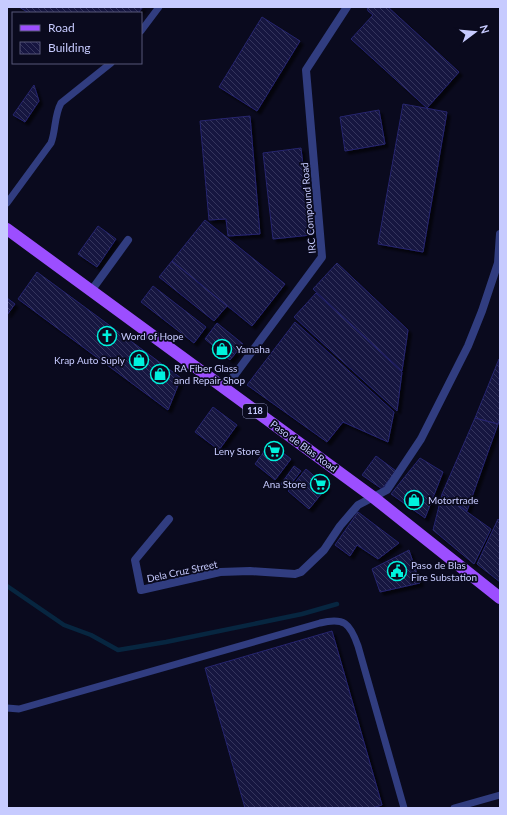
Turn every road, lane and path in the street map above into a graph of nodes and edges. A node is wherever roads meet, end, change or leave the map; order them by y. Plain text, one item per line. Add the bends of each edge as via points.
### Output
1 (160, 7) edge
2 (347, 7) edge
3 (142, 30) edge
4 (110, 64) edge
5 (7, 203) edge
6 (7, 229) edge
7 (500, 234) edge
8 (128, 240) dead end
9 (91, 291) junction
10 (224, 388) junction
11 (373, 497) junction
12 (169, 519) dead end
13 (500, 598) edge
14 (7, 708) edge
15 (500, 795) edge
16 (404, 808) edge
17 (454, 808) edge

1 - 3 lane
2 - 10 street, IRC Compound Road via 306,70 322,258
4 - 5 lane via 61,103 51,143
6 - 9 main road, Paso de Blas Road / 118
7 - 11 street via 498,263 468,346 421,439 387,490
8 - 9 street
9 - 10 main road, Paso de Blas Road / 118
10 - 11 main road, Paso de Blas Road / 118
11 - 12 street, Dela Cruz Street via 358,505 324,550 301,572 220,572 141,590 135,560
11 - 13 main road, Paso de Blas Road / 118
14 - 16 lane via 19,708 334,620 344,622 353,632 358,646
15 - 17 lane

